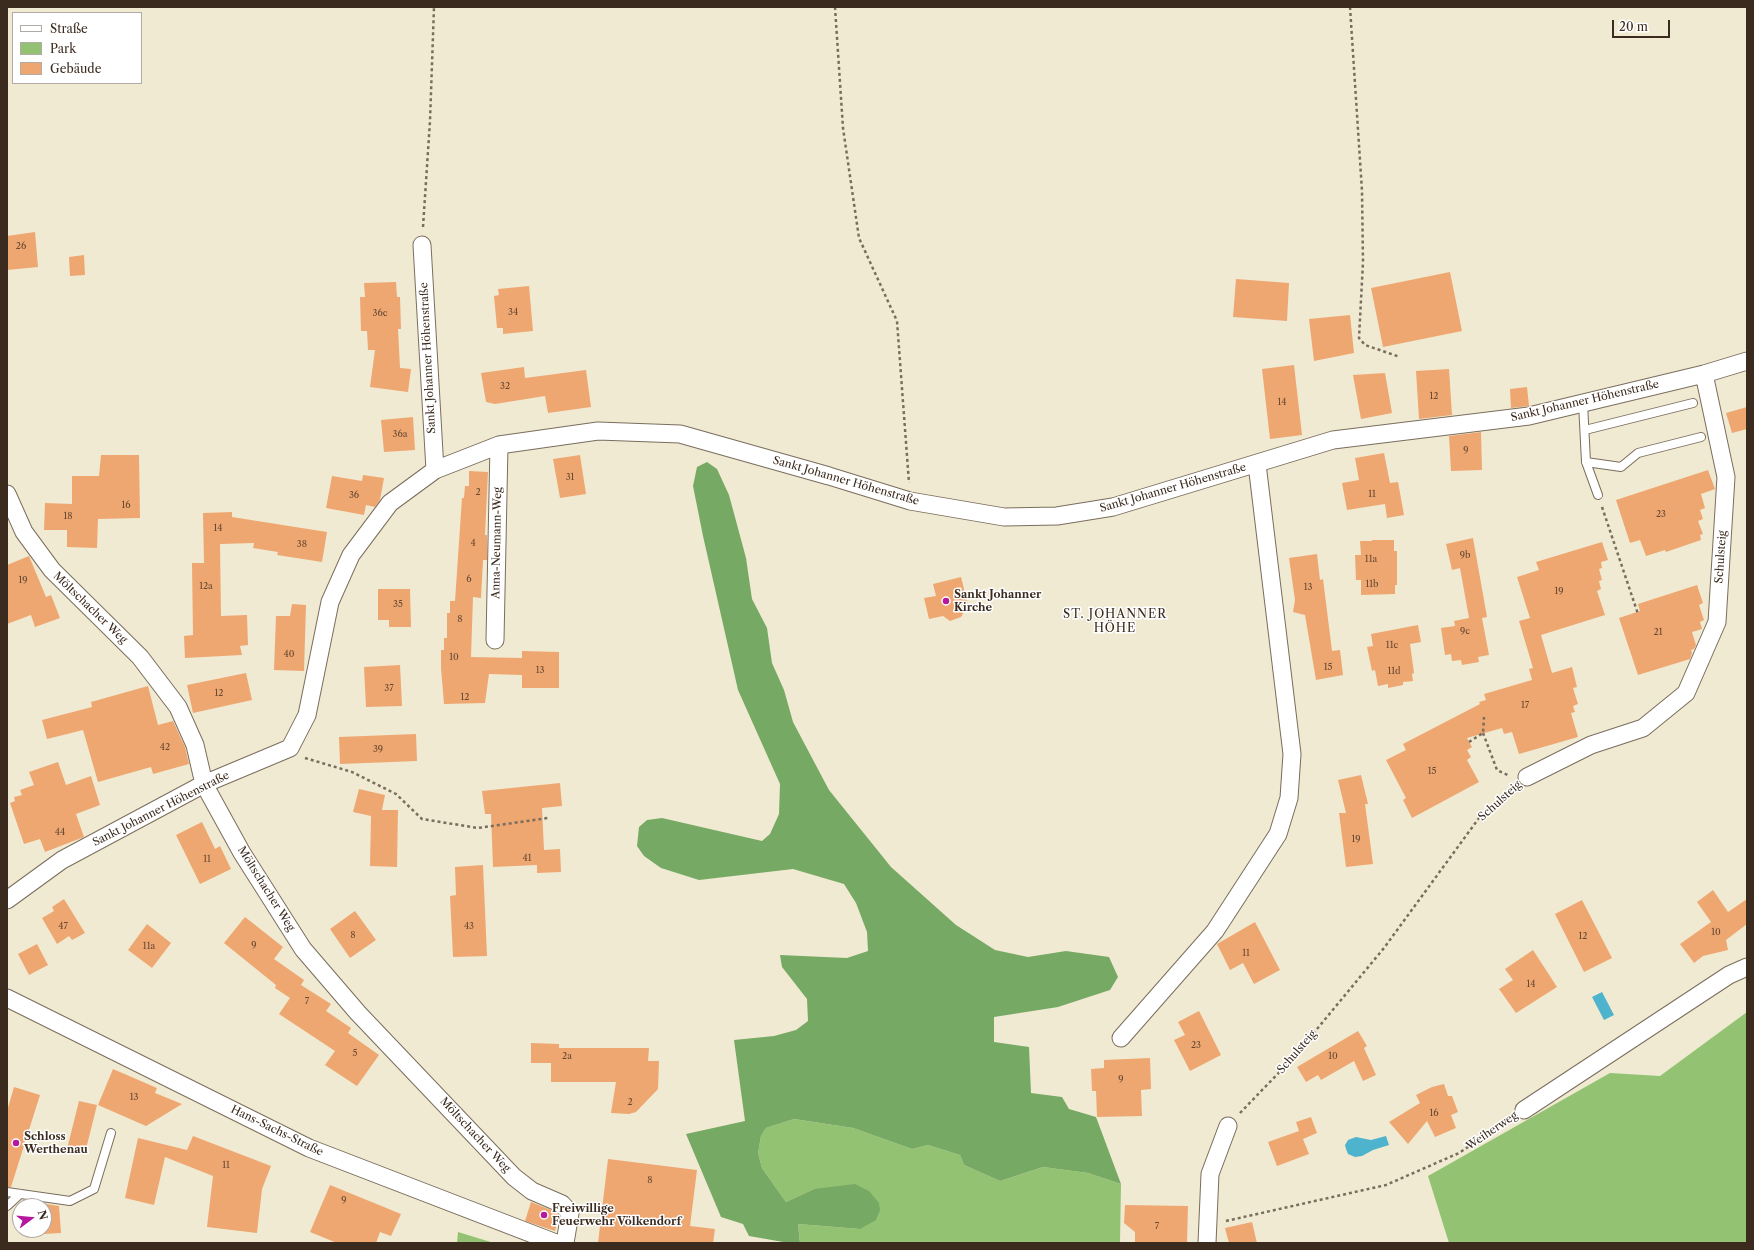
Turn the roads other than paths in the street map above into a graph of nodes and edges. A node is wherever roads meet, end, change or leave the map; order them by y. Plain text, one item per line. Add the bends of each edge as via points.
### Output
1 (422, 245) road end
2 (1747, 361) edge
3 (1704, 374) junction
4 (1583, 403) junction
5 (1693, 403) dead end
6 (1585, 430) junction
7 (1700, 437) dead end
8 (499, 445) junction
9 (1586, 462) junction
10 (1257, 464) junction
11 (435, 470) junction
12 (7, 494) edge
13 (1598, 495) road end
14 (495, 640) dead end
15 (1527, 777) road end
16 (204, 784) junction
17 (7, 900) edge
18 (1747, 967) edge
19 (7, 998) edge
20 (1121, 1038) dead end
21 (1524, 1110) road end
22 (1228, 1126) road end
23 (111, 1133) dead end
24 (7, 1192) edge
25 (20, 1194) junction
26 (7, 1206) edge
27 (556, 1243) edge
28 (565, 1243) edge
29 (1207, 1243) edge

1 - 11 street, Sankt Johanner Höhenstraße
2 - 3 street, Sankt Johanner Höhenstraße
3 - 4 street, Sankt Johanner Höhenstraße
3 - 15 street, Schulsteig via 1726,484 1717,622 1686,693 1643,728 1591,745
4 - 6 lane
4 - 10 street, Sankt Johanner Höhenstraße via 1529,416 1333,440
5 - 6 lane
6 - 9 lane
7 - 9 lane via 1638,453 1621,467
8 - 10 street, Sankt Johanner Höhenstraße via 598,431 680,434 910,501 1004,517 1057,516 1113,506
8 - 11 street, Sankt Johanner Höhenstraße
8 - 14 street, Anna-Neumann-Weg
9 - 13 lane
10 - 20 street, Sankt Johanner Höhenstraße via 1292,754 1289,798 1278,834 1215,931
11 - 16 street, Sankt Johanner Höhenstraße via 390,503 351,554 330,602 307,715 290,748
12 - 16 street, Möltschacher Weg via 24,532 52,570 140,656 178,707 195,745
16 - 17 street, Sankt Johanner Höhenstraße via 62,860
16 - 28 street, Möltschacher Weg via 242,853 304,950 358,1013 514,1177 532,1191 562,1204 570,1213
18 - 21 street, Weiherweg via 1729,975
19 - 27 street, Hans-Sachs-Straße via 310,1148
22 - 29 street via 1210,1174
23 - 25 lane via 94,1189 70,1200
24 - 25 lane
25 - 26 lane

